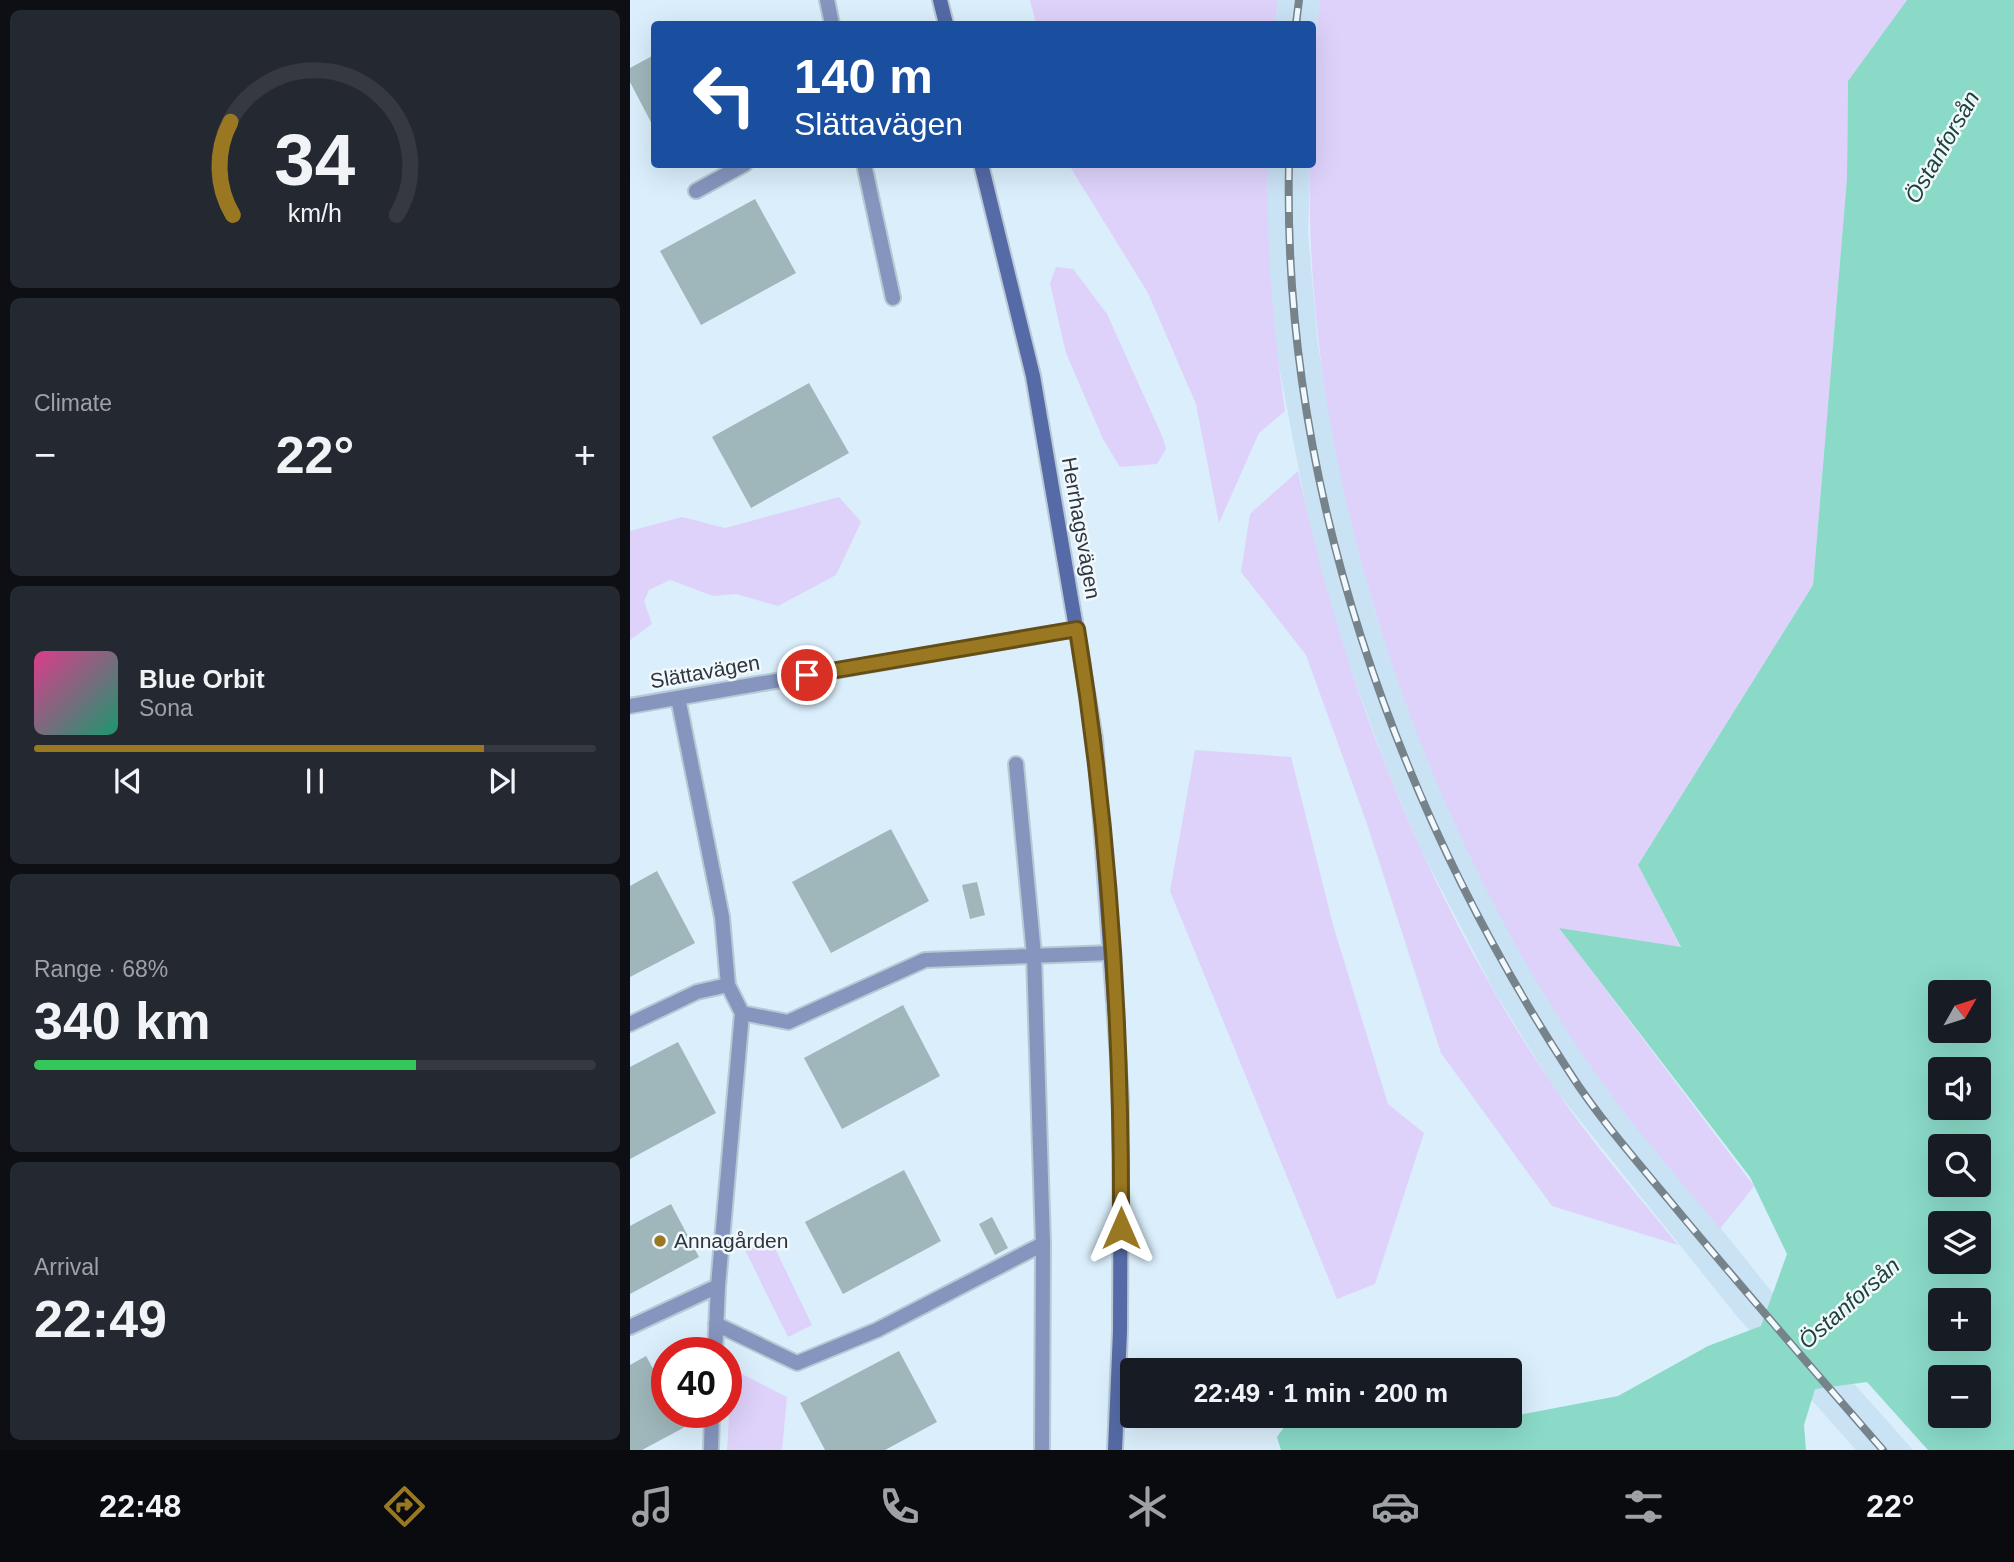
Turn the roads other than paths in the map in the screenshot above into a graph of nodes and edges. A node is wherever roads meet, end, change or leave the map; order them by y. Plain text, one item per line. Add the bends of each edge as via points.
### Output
1 (827, 0) edge
2 (940, 0) edge
3 (831, 21) edge
4 (945, 21) edge
5 (738, 168) edge
6 (865, 168) edge
7 (982, 168) edge
8 (696, 191) dead end
9 (893, 298) dead end
10 (1077, 629) junction
11 (678, 698) junction
12 (630, 706) edge
13 (1016, 764) dead end
14 (1111, 953) junction
15 (1034, 955) junction
16 (728, 985) junction
17 (742, 1013) junction
18 (630, 1024) edge
19 (1043, 1244) junction
20 (718, 1286) junction
21 (716, 1324) junction
22 (630, 1327) edge
23 (716, 1337) edge
24 (712, 1428) edge
25 (711, 1450) edge
26 (1042, 1450) edge
27 (1115, 1450) edge

1 - 3 street
2 - 4 street
5 - 8 street
6 - 9 street
7 - 10 street, Herrhagsvägen via 1032,376
10 - 11 street, Slättavägen
10 - 14 street, Herrhagsvägen via 1095,739
11 - 12 street, Slättavägen
11 - 16 street via 722,917
13 - 15 street
14 - 15 street
14 - 27 street, Herrhagsvägen via 1121,1099
15 - 17 street via 925,960 788,1022
15 - 19 street
16 - 17 street
16 - 18 street via 697,992
17 - 20 street
19 - 21 street via 877,1330 797,1363
19 - 26 street
20 - 21 street
20 - 22 street
21 - 23 street
24 - 25 street

